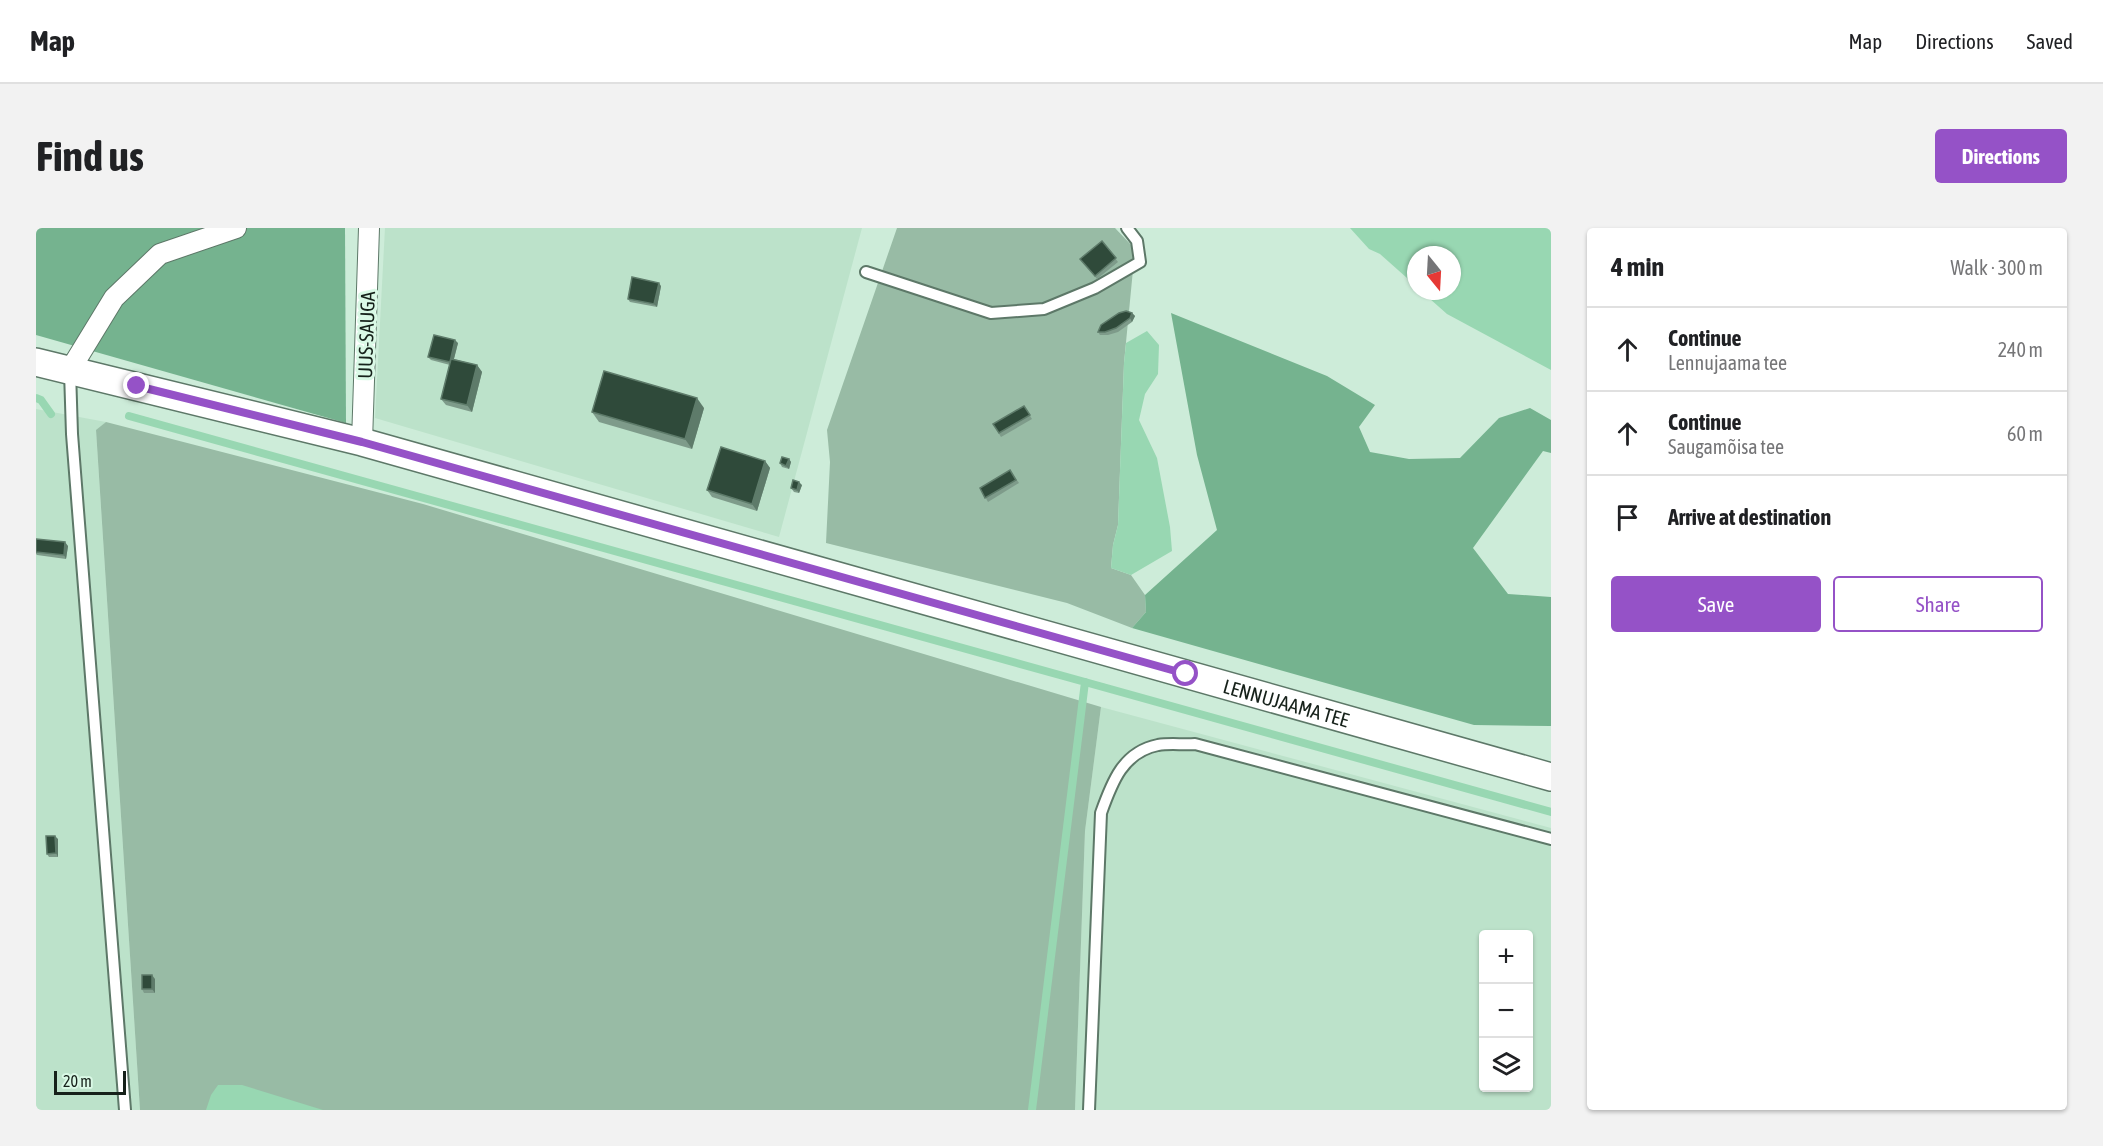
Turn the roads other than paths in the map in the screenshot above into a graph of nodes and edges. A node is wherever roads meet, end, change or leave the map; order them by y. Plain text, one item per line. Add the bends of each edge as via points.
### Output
1 (237, 228) edge
2 (369, 228) edge
3 (1127, 228) edge
4 (866, 272) dead end
5 (36, 362) edge
6 (70, 370) junction
7 (362, 442) junction
8 (1551, 777) edge
9 (1551, 839) edge
10 (125, 1110) edge
11 (1089, 1110) edge

1 - 6 street via 160,254 114,298
2 - 7 street, UUS-SAUGA
3 - 4 lane via 1137,241 1140,262 1095,288 1044,309 991,313
5 - 6 street, LENNUJAAMA TEE
6 - 7 street, LENNUJAAMA TEE
6 - 10 lane
7 - 8 street, LENNUJAAMA TEE
9 - 11 lane via 1195,744 1158,746 1133,754 1111,783 1101,813

